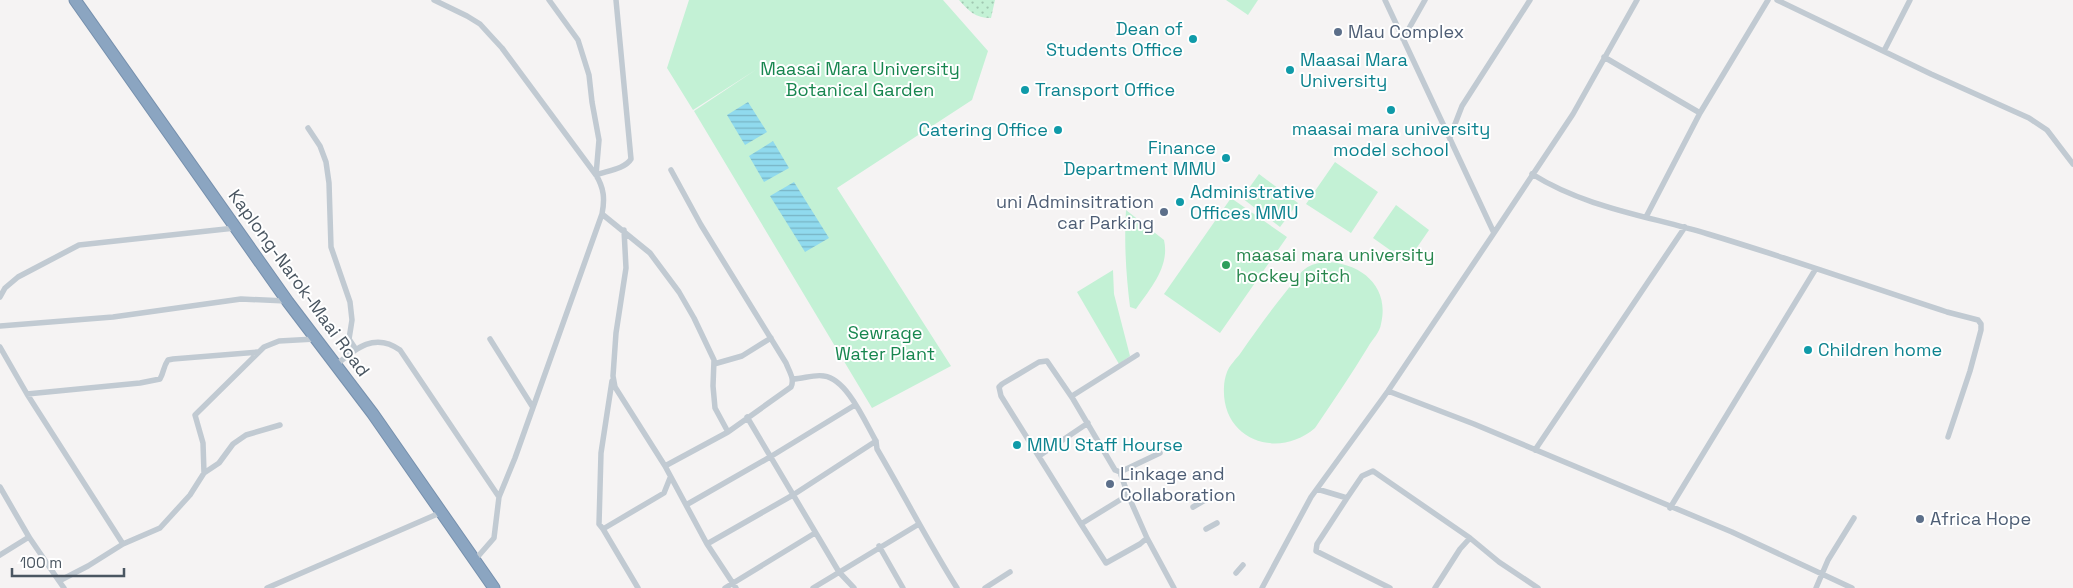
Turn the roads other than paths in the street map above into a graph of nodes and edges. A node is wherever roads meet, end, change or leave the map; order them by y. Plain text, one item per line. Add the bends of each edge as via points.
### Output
1 (75, 0) edge
2 (434, 0) edge
3 (549, 0) edge
4 (616, 0) edge
5 (1385, 0) edge
6 (1425, 0) edge
7 (1530, 0) edge
8 (1637, 0) edge
9 (1768, 0) edge
10 (1777, 0) edge
11 (1910, 0) edge
12 (1403, 39) junction
13 (1884, 51) junction
14 (1604, 57) junction
15 (1700, 114) junction
16 (308, 128) dead end
17 (1450, 137) junction
18 (2073, 164) edge
19 (672, 170) dead end
20 (1532, 174) junction
21 (596, 175) junction
22 (602, 214) junction
23 (1646, 217) junction
24 (1685, 227) junction
25 (237, 228) junction
26 (624, 230) junction
27 (1494, 233) junction
28 (1815, 270) junction
29 (0, 296) edge
30 (288, 302) junction
31 (0, 326) edge
32 (771, 338) junction
33 (318, 339) junction
34 (490, 339) dead end
35 (0, 348) edge
36 (355, 348) junction
37 (258, 352) junction
38 (1137, 356) dead end
39 (714, 364) junction
40 (336, 365) junction
41 (613, 376) junction
42 (793, 379) junction
43 (1388, 391) junction
44 (27, 394) junction
45 (1072, 396) junction
46 (855, 405) junction
47 (532, 406) junction
48 (747, 417) junction
49 (1088, 423) junction
50 (280, 426) dead end
51 (728, 432) junction
52 (1948, 436) dead end
53 (876, 441) junction
54 (1535, 450) junction
55 (1160, 453) dead end
56 (1039, 456) junction
57 (770, 457) junction
58 (665, 466) junction
59 (1120, 472) junction
60 (204, 473) junction
61 (670, 478) junction
62 (0, 487) edge
63 (1317, 489) junction
64 (793, 495) junction
65 (1128, 495) junction
66 (499, 497) junction
67 (1347, 498) junction
68 (1205, 500) dead end
69 (686, 505) junction
70 (1193, 507) dead end
71 (1670, 508) junction
72 (442, 512) junction
73 (1854, 518) dead end
74 (1217, 523) dead end
75 (919, 524) junction
76 (1081, 524) junction
77 (603, 529) junction
78 (1206, 530) dead end
79 (815, 533) junction
80 (30, 537) junction
81 (1148, 538) junction
82 (1470, 538) junction
83 (123, 544) junction
84 (707, 544) junction
85 (879, 546) junction
86 (0, 555) edge
87 (474, 561) junction
88 (1243, 565) dead end
89 (839, 572) junction
90 (1010, 572) dead end
91 (1236, 573) dead end
92 (1822, 574) junction
93 (59, 581) junction
94 (734, 586) edge
95 (64, 588) edge
96 (267, 588) edge
97 (494, 588) edge
98 (638, 588) edge
99 (725, 588) edge
100 (813, 588) edge
101 (854, 588) edge
102 (903, 588) edge
103 (957, 588) edge
104 (984, 588) edge
105 (1174, 588) edge
106 (1262, 588) edge
107 (1390, 588) edge
108 (1435, 588) edge
109 (1538, 588) edge
110 (1816, 588) edge
111 (1852, 588) edge

1 - 25 highway, Kaplong-Narok-Maai Road
2 - 21 street via 480,24 502,48
3 - 21 street via 578,40 589,75 599,140
4 - 21 street via 631,159 629,163
5 - 12 street
6 - 12 street
7 - 17 street via 1462,106
8 - 14 street
9 - 15 street
10 - 13 street
11 - 13 street
12 - 17 street
13 - 18 street via 2029,118 2047,130
14 - 15 street
14 - 20 street via 1573,114
15 - 23 street
16 - 36 street via 326,162 331,248 350,302 349,339
17 - 27 street
19 - 32 street via 701,225
20 - 23 street via 1585,201
20 - 27 street
21 - 22 street via 603,186
22 - 26 street
22 - 47 street
23 - 24 street
24 - 28 street
24 - 54 street
25 - 29 street via 79,245 18,277
25 - 30 highway, Kaplong-Narok-Maai Road
26 - 39 street via 650,253 679,292 712,354
26 - 41 street via 626,268
27 - 43 street
28 - 52 street via 1980,321 1981,330 1970,371
28 - 71 street
30 - 31 street via 241,299 114,317
30 - 33 highway, Kaplong-Narok-Maai Road
32 - 39 street via 742,356
32 - 42 street
33 - 37 street via 278,341
33 - 40 highway, Kaplong-Narok-Maai Road
34 - 47 street
35 - 44 street
36 - 40 street
36 - 66 street via 384,341 400,350
37 - 44 street via 173,358 163,368 160,379 140,384
37 - 60 street via 195,415 203,443
38 - 45 street
39 - 51 street via 715,408
40 - 72 highway, Kaplong-Narok-Maai Road
41 - 58 street via 615,387
41 - 77 street via 601,453 599,524
42 - 46 street via 823,375 833,378
42 - 48 street via 791,387
43 - 54 street
43 - 63 street
44 - 83 street
45 - 49 street
45 - 56 street via 1054,369 1043,360 999,387 1001,396
46 - 53 street
46 - 57 street
47 - 66 street
48 - 51 street
48 - 57 street
49 - 56 street
49 - 59 street via 1115,470
50 - 60 street via 246,435 233,444 219,463
51 - 58 street
53 - 64 street
53 - 75 street via 877,449
54 - 71 street
55 - 59 street
56 - 76 street
57 - 64 street
57 - 69 street
58 - 61 street
59 - 65 street
60 - 83 street via 190,495 160,528
61 - 69 street
61 - 77 street via 664,494
62 - 80 street
63 - 67 street
63 - 106 street
64 - 79 street
64 - 84 street
65 - 76 street
65 - 81 street
66 - 87 street via 494,538
67 - 82 street via 1362,476 1373,471
67 - 107 street via 1320,538 1316,551
68 - 70 street
69 - 84 street
71 - 92 street via 1732,532
72 - 87 highway, Kaplong-Narok-Maai Road
72 - 96 street
73 - 92 street
74 - 78 street
75 - 85 street
75 - 103 street
76 - 81 street via 1108,563
77 - 98 street
79 - 89 street
79 - 94 street
80 - 86 street
80 - 93 street
81 - 105 street
82 - 108 street
82 - 109 street
83 - 93 street
84 - 94 street
85 - 89 street
85 - 102 street
87 - 97 highway, Kaplong-Narok-Maai Road
88 - 91 street
89 - 100 street
89 - 101 street
90 - 104 street
92 - 110 street
92 - 111 street
93 - 95 street
94 - 99 street

